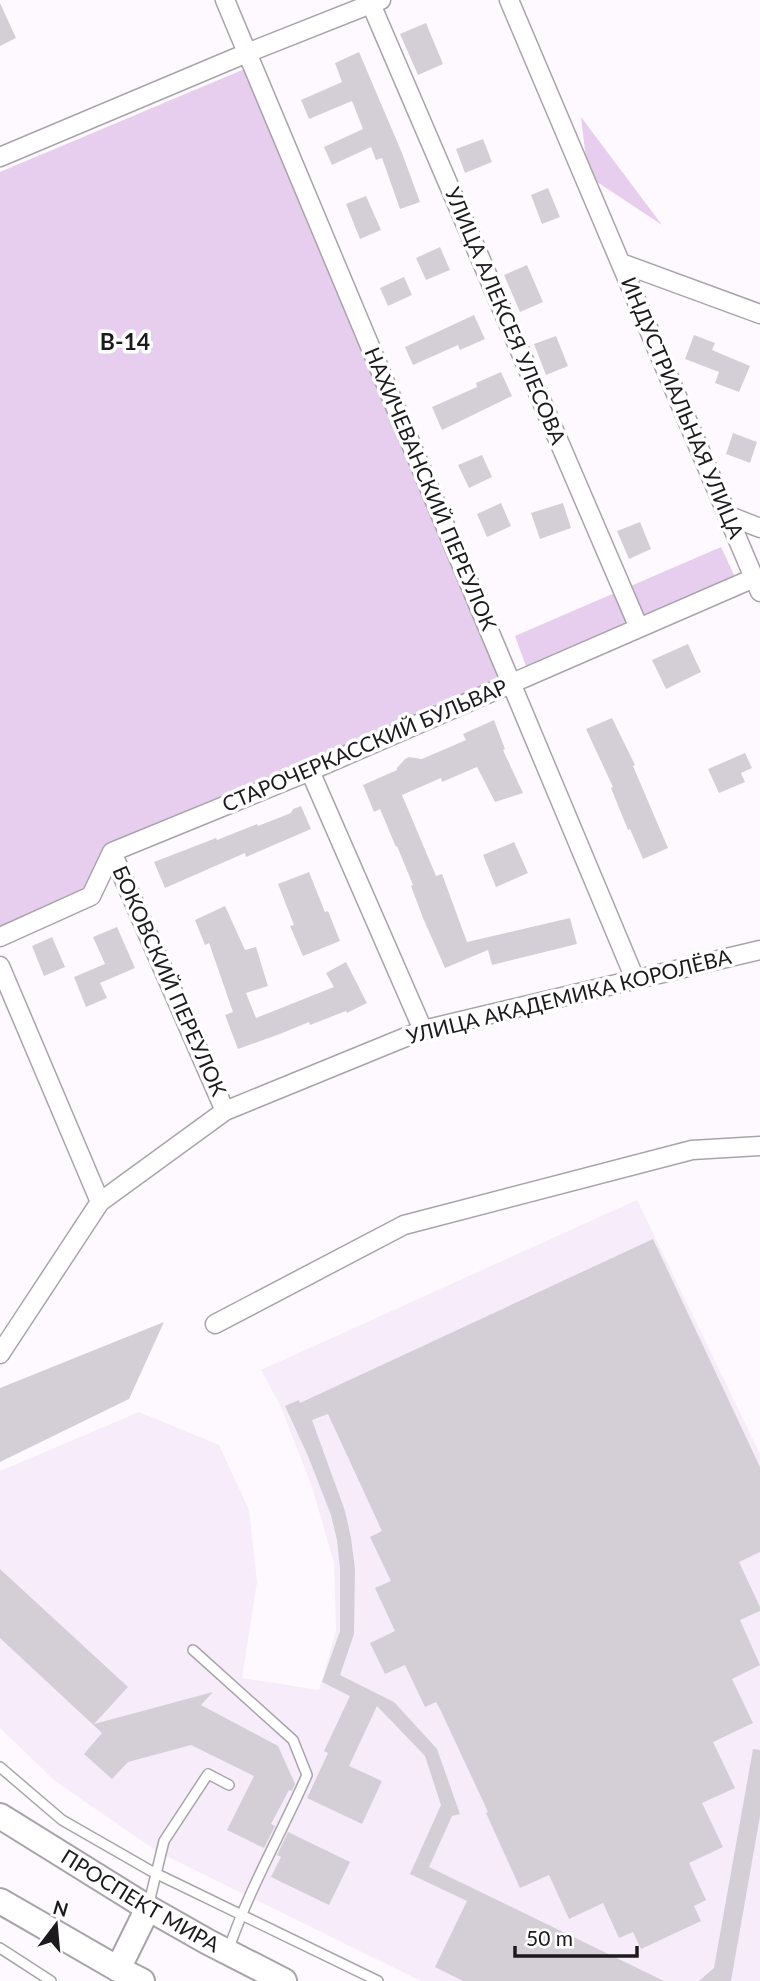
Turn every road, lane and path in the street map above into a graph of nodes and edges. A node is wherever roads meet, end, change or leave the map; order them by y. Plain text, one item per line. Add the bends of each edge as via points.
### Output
1 (225, 0) edge
2 (509, 0) edge
3 (376, 2) edge
4 (247, 53) junction
5 (0, 157) edge
6 (621, 263) junction
7 (760, 314) edge
8 (727, 515) junction
9 (760, 528) edge
10 (757, 585) edge
11 (639, 628) junction
12 (511, 684) junction
13 (310, 771) junction
14 (112, 852) junction
15 (0, 937) edge
16 (760, 950) edge
17 (0, 966) edge
18 (635, 979) junction
19 (423, 1030) junction
20 (225, 1111) junction
21 (760, 1146) edge
22 (100, 1202) junction
23 (215, 1324) dead end
24 (0, 1354) edge
25 (192, 1650) dead end
26 (0, 1767) edge
27 (229, 1785) dead end
28 (0, 1816) edge
29 (157, 1873) junction
30 (0, 1901) edge
31 (148, 1908) junction
32 (240, 1914) junction
33 (0, 1948) edge
34 (227, 1952) junction
35 (116, 1972) junction
36 (51, 1981) edge
37 (142, 1981) edge
38 (285, 1981) edge
39 (378, 1981) edge

1 - 4 street, НАХИЧЕВАНСКИЙ ПЕРЕУЛОК
2 - 6 street, ИНДУСТРИАЛЬНАЯ УЛИЦА
3 - 4 street
3 - 11 street, УЛИЦА АЛЕКСЕЯ УЛЕСОВА
4 - 5 street
4 - 12 street, НАХИЧЕВАНСКИЙ ПЕРЕУЛОК
6 - 7 street, ИНДУСТРИАЛЬНАЯ УЛИЦА
6 - 8 street, ИНДУСТРИАЛЬНАЯ УЛИЦА
8 - 9 street
8 - 10 street, ИНДУСТРИАЛЬНАЯ УЛИЦА
10 - 11 street, СТАРОЧЕРКАССКИЙ БУЛЬВАР
11 - 12 street, СТАРОЧЕРКАССКИЙ БУЛЬВАР
12 - 13 street, СТАРОЧЕРКАССКИЙ БУЛЬВАР
12 - 18 street, НАХИЧЕВАНСКИЙ ПЕРЕУЛОК
13 - 14 street, СТАРОЧЕРКАССКИЙ БУЛЬВАР
13 - 19 street
14 - 15 street via 91,896
14 - 20 street, БОКОВСКИЙ ПЕРЕУЛОК
16 - 18 street, УЛИЦА АКАДЕМИКА КОРОЛЁВА
17 - 22 street
18 - 19 street, УЛИЦА АКАДЕМИКА КОРОЛЁВА
19 - 20 street, УЛИЦА АКАДЕМИКА КОРОЛЁВА
20 - 22 street, УЛИЦА АКАДЕМИКА КОРОЛЁВА
21 - 23 street via 692,1150 404,1225
22 - 24 street, УЛИЦА АКАДЕМИКА КОРОЛЁВА
25 - 32 lane via 293,1740 307,1775
26 - 29 lane via 62,1820
27 - 29 lane via 208,1774 164,1841
28 - 31 main road, ПРОСПЕКТ МИРА
29 - 31 lane
29 - 32 lane
30 - 35 main road
31 - 34 main road, ПРОСПЕКТ МИРА
31 - 35 main road
32 - 34 lane
32 - 39 lane
33 - 36 lane
34 - 38 main road, ПРОСПЕКТ МИРА
35 - 37 main road

